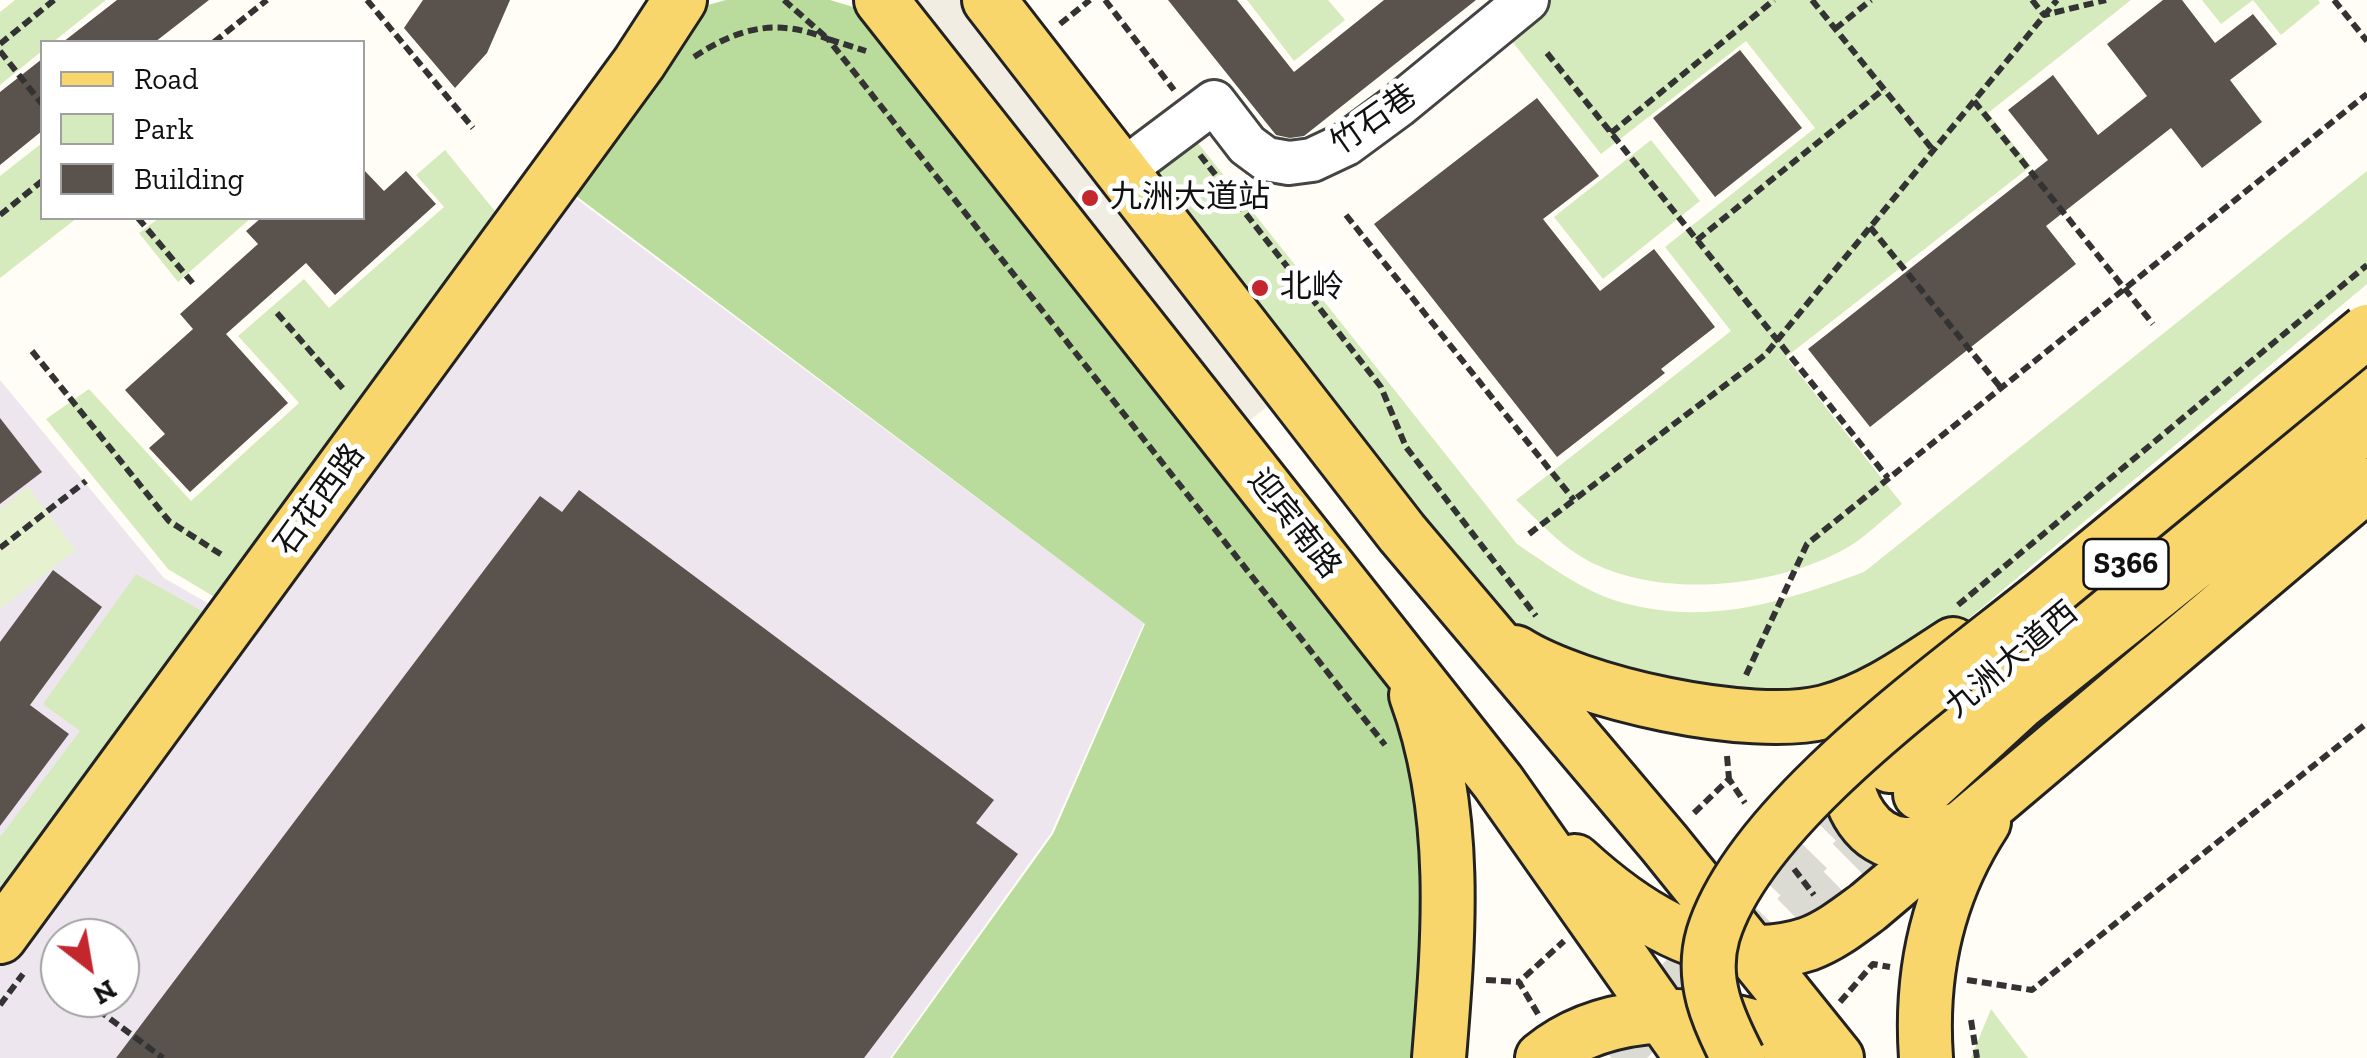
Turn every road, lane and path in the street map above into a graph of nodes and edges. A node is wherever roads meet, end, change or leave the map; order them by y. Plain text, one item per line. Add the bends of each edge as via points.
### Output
1 (54, 0) edge
2 (267, 0) edge
3 (367, 0) edge
4 (662, 0) edge
5 (680, 0) edge
6 (717, 0) edge
7 (784, 0) edge
8 (989, 0) edge
9 (1105, 0) edge
10 (1527, 0) edge
11 (1774, 0) edge
12 (1812, 0) edge
13 (1871, 0) edge
14 (2032, 0) edge
15 (2057, 0) edge
16 (2106, 0) edge
17 (2334, 0) edge
18 (887, 8) edge
19 (2044, 15) junction
20 (833, 20) edge
21 (1835, 29) junction
22 (217, 40) edge
23 (2367, 42) edge
24 (0, 44) edge
25 (0, 51) edge
26 (1546, 53) dead end
27 (660, 64) junction
28 (1884, 90) junction
29 (2367, 94) edge
30 (40, 101) edge
31 (1974, 101) junction
32 (1194, 117) junction
33 (473, 128) dead end
34 (1611, 132) junction
35 (1933, 150) junction
36 (1122, 172) junction
37 (40, 183) edge
38 (0, 215) edge
39 (1346, 215) dead end
40 (140, 220) edge
41 (1870, 227) junction
42 (1697, 240) junction
43 (2367, 265) edge
44 (196, 286) dead end
45 (2125, 290) junction
46 (2367, 304) edge
47 (276, 313) dead end
48 (2152, 324) dead end
49 (2367, 331) edge
50 (1778, 340) junction
51 (32, 350) dead end
52 (2367, 366) edge
53 (2001, 388) junction
54 (346, 392) dead end
55 (2367, 424) edge
56 (1888, 478) junction
57 (86, 481) dead end
58 (2367, 485) edge
59 (1574, 500) junction
60 (1402, 533) junction
61 (1529, 534) dead end
62 (0, 548) edge
63 (225, 557) dead end
64 (1341, 583) junction
65 (1955, 625) junction
66 (1517, 630) junction
67 (1403, 661) junction
68 (1723, 713) junction
69 (1865, 718) junction
70 (2367, 723) edge
71 (1393, 755) dead end
72 (1498, 782) junction
73 (2004, 790) junction
74 (1963, 826) junction
75 (1722, 939) junction
76 (12, 955) edge
77 (1959, 978) junction
78 (0, 1005) edge
79 (1971, 1010) dead end
80 (109, 1018) edge
81 (1697, 1041) edge
82 (1821, 1049) edge
83 (163, 1058) edge
84 (1439, 1058) edge
85 (1542, 1058) edge
86 (1926, 1058) edge
87 (1977, 1058) edge

1 - 24 path
2 - 22 path
3 - 33 path
4 - 27 main road
5 - 27 main road
6 - 27 main road via 699,4
7 - 20 path
8 - 36 main road
9 - 32 path
10 - 32 lane, 竹石巷 via 1330,154 1289,163 1266,159 1214,102
11 - 34 path
12 - 21 path
13 - 21 path
14 - 19 path
15 - 19 path
16 - 19 path
17 - 23 path
18 - 20 main road
18 - 64 main road, 迎宾南路
19 - 31 path
20 - 27 path via 808,30 776,25 747,31
20 - 71 path
21 - 28 path
25 - 30 path
26 - 34 path
27 - 76 main road, 石花西路
28 - 35 path
28 - 42 path
29 - 45 path
31 - 35 path
31 - 45 path
32 - 36 lane
32 - 66 path via 1198,152 1382,387 1406,447
34 - 42 path
35 - 41 path
36 - 60 main road
37 - 38 path
39 - 59 path
40 - 44 path
41 - 50 path
41 - 53 path
42 - 50 path
43 - 65 path
45 - 48 path
45 - 53 path
46 - 65 main road
47 - 54 path
49 - 81 main road, bridge via 1876,734 1798,806 1737,883 1719,919 1710,950 1714,1008
50 - 56 path
50 - 59 path
51 - 63 path via 170,521
52 - 55 main road, 九洲大道西 / S366 via 1984,681 1905,780 2018,704
53 - 56 path
56 - 68 path via 1807,544
57 - 62 path
58 - 73 main road
59 - 61 path
60 - 64 main road
60 - 66 main road
64 - 67 main road, 迎宾南路
65 - 68 main road via 1890,685 1827,712 1796,718
65 - 69 main road
66 - 68 main road via 1529,661 1589,686
66 - 75 main road via 1664,842
67 - 72 main road, 迎宾南路
67 - 84 main road via 1427,725 1448,839
69 - 74 main road via 1848,770 1849,790 1866,825 1904,844 1931,841
69 - 75 main road via 1763,828 1744,861
70 - 77 path via 2032,990
72 - 75 main road via 1613,896 1644,917
72 - 81 main road, 迎宾南路
73 - 74 main road
73 - 77 main road via 1951,881
74 - 75 main road via 1839,929 1780,950
75 - 81 main road
75 - 82 main road
76 - 78 path
77 - 82 path via 1873,964
77 - 86 main road via 1923,1012
79 - 87 path
80 - 83 path
81 - 82 main road via 1758,1027
81 - 85 main road via 1634,1018 1583,1032

